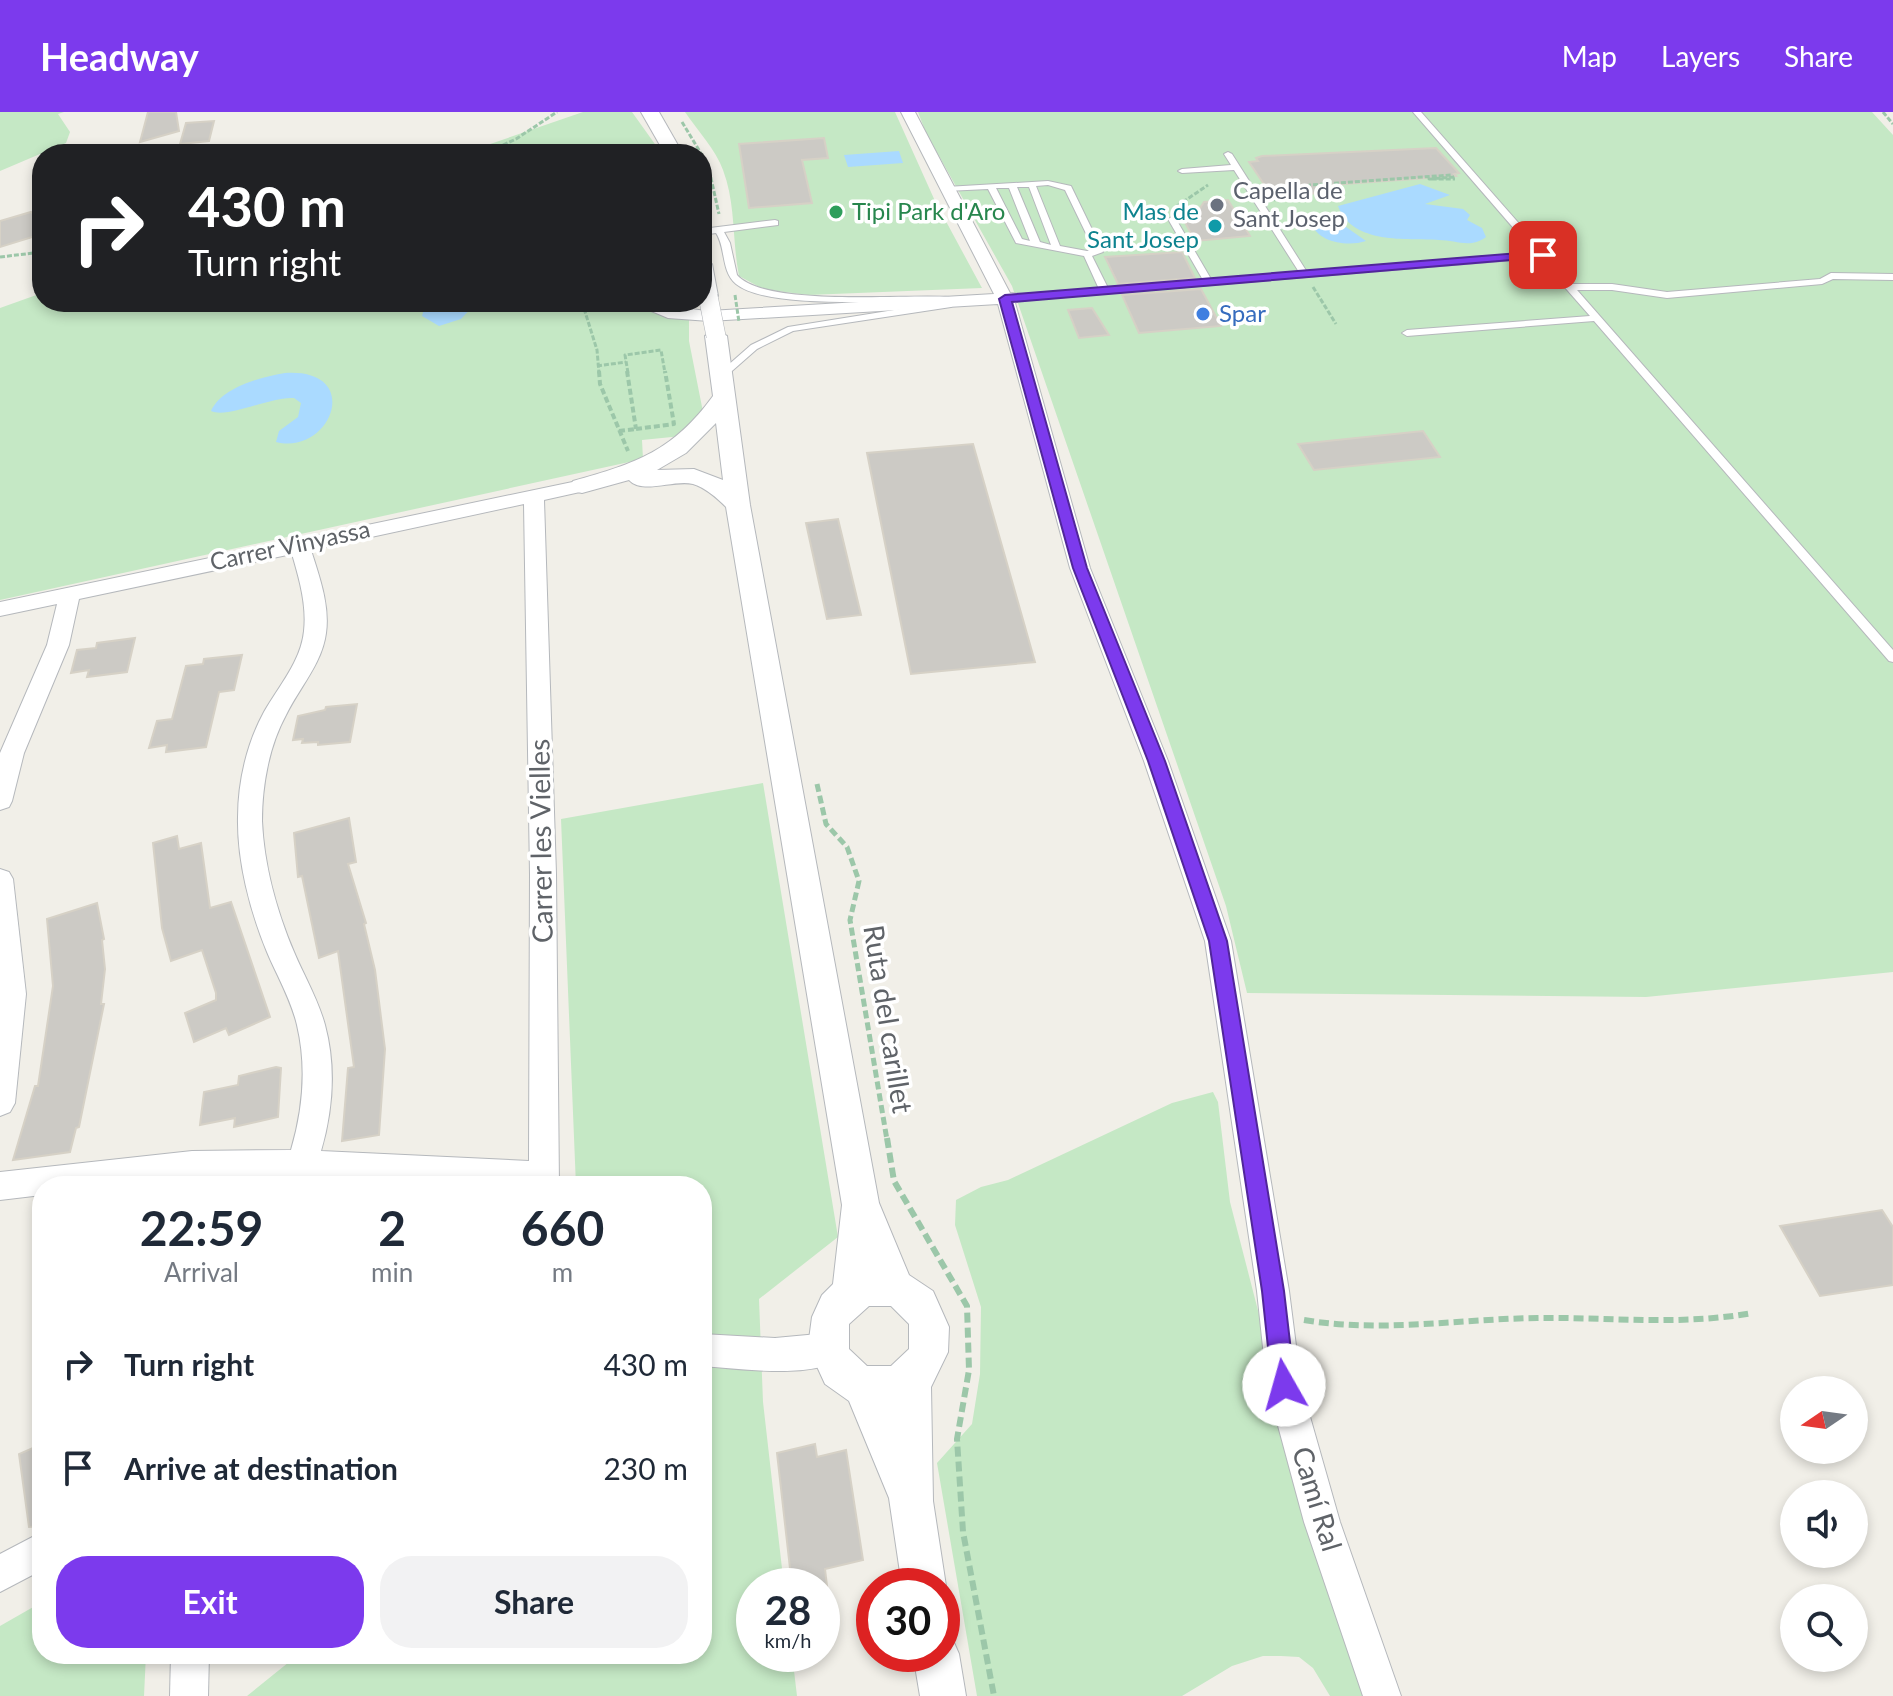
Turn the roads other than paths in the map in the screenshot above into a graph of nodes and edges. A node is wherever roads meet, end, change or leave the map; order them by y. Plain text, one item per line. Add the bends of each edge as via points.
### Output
1 (650, 112) edge
2 (908, 112) edge
3 (1417, 112) edge
4 (668, 144) edge
5 (1228, 154) dead end
6 (1238, 169) junction
7 (1182, 171) dead end
8 (1032, 185) junction
9 (1012, 186) junction
10 (992, 188) junction
11 (946, 189) junction
12 (1172, 219) road end
13 (775, 223) dead end
14 (712, 231) edge
15 (719, 231) junction
16 (1036, 244) junction
17 (1056, 246) junction
18 (1087, 254) junction
19 (1543, 255) junction
20 (1304, 274) junction
21 (1893, 277) edge
22 (1208, 282) junction
23 (1569, 287) junction
24 (1105, 291) junction
25 (1010, 298) junction
26 (961, 301) junction
27 (712, 304) edge
28 (665, 312) edge
29 (1596, 318) junction
30 (1407, 333) dead end
31 (722, 386) junction
32 (672, 456) junction
33 (730, 458) junction
34 (694, 475) junction
35 (582, 486) junction
36 (534, 497) junction
37 (738, 505) junction
38 (299, 544) junction
39 (70, 592) junction
40 (0, 609) edge
41 (1893, 658) edge
42 (0, 801) edge
43 (0, 879) edge
44 (0, 1103) edge
45 (298, 1175) edge
46 (91, 1176) edge
47 (339, 1176) edge
48 (544, 1176) edge
49 (32, 1182) edge
50 (0, 1186) edge
51 (860, 1203) junction
52 (895, 1288) junction
53 (851, 1295) junction
54 (829, 1349) junction
55 (712, 1351) edge
56 (910, 1377) junction
57 (864, 1387) junction
58 (911, 1501) junction
59 (32, 1556) edge
60 (921, 1568) edge
61 (0, 1574) edge
62 (190, 1664) edge
63 (939, 1672) edge
64 (189, 1696) edge
65 (943, 1696) edge
66 (1382, 1696) edge

1 - 4 street
2 - 11 street, Camí Ral
3 - 19 lane
5 - 6 lane
6 - 7 lane
6 - 20 lane
8 - 9 lane
8 - 17 lane
8 - 18 lane via 1068,188 1099,252
9 - 10 lane
9 - 16 lane
10 - 11 lane
10 - 16 lane via 1019,241
11 - 25 street, Camí Ral
12 - 22 lane
13 - 15 lane
14 - 15 lane
15 - 26 lane via 726,238 731,271 755,292
16 - 17 lane
17 - 18 lane
18 - 24 lane
19 - 20 lane
19 - 23 lane
20 - 22 lane
21 - 23 lane via 1831,276 1667,295
22 - 24 lane
23 - 29 lane
24 - 25 lane
25 - 26 street
25 - 66 street, Camí Ral via 1080,568 1156,761 1218,941 1284,1385 1322,1522
26 - 28 street via 709,316
26 - 31 lane via 791,329 763,340
27 - 31 street, bridge via 729,337
29 - 30 lane
29 - 41 lane
31 - 32 street via 704,425
31 - 33 street
32 - 33 street
32 - 35 street
33 - 34 street
33 - 37 street
34 - 35 street
34 - 37 street via 720,486
35 - 36 street, Carrer Vinyassa
36 - 38 street, Carrer Vinyassa
36 - 48 street, Carrer les Vielles
37 - 51 street
38 - 39 street, Carrer Vinyassa
38 - 45 street via 315,609 315,635 272,718 255,772 250,818 276,940 311,1025 319,1084
39 - 40 street, Carrer Vinyassa
39 - 42 street via 58,645 12,753
43 - 44 street via 12,994
45 - 46 street via 192,1165
45 - 47 street
49 - 50 street
51 - 52 street
51 - 53 street
52 - 53 street via 872,1287
52 - 56 street via 915,1299 930,1326 926,1358
53 - 54 street via 832,1319
54 - 55 street via 775,1354
54 - 57 street via 841,1372
56 - 57 street via 885,1388
56 - 58 street
57 - 58 street
58 - 60 street
59 - 61 street
62 - 64 street
63 - 65 street

